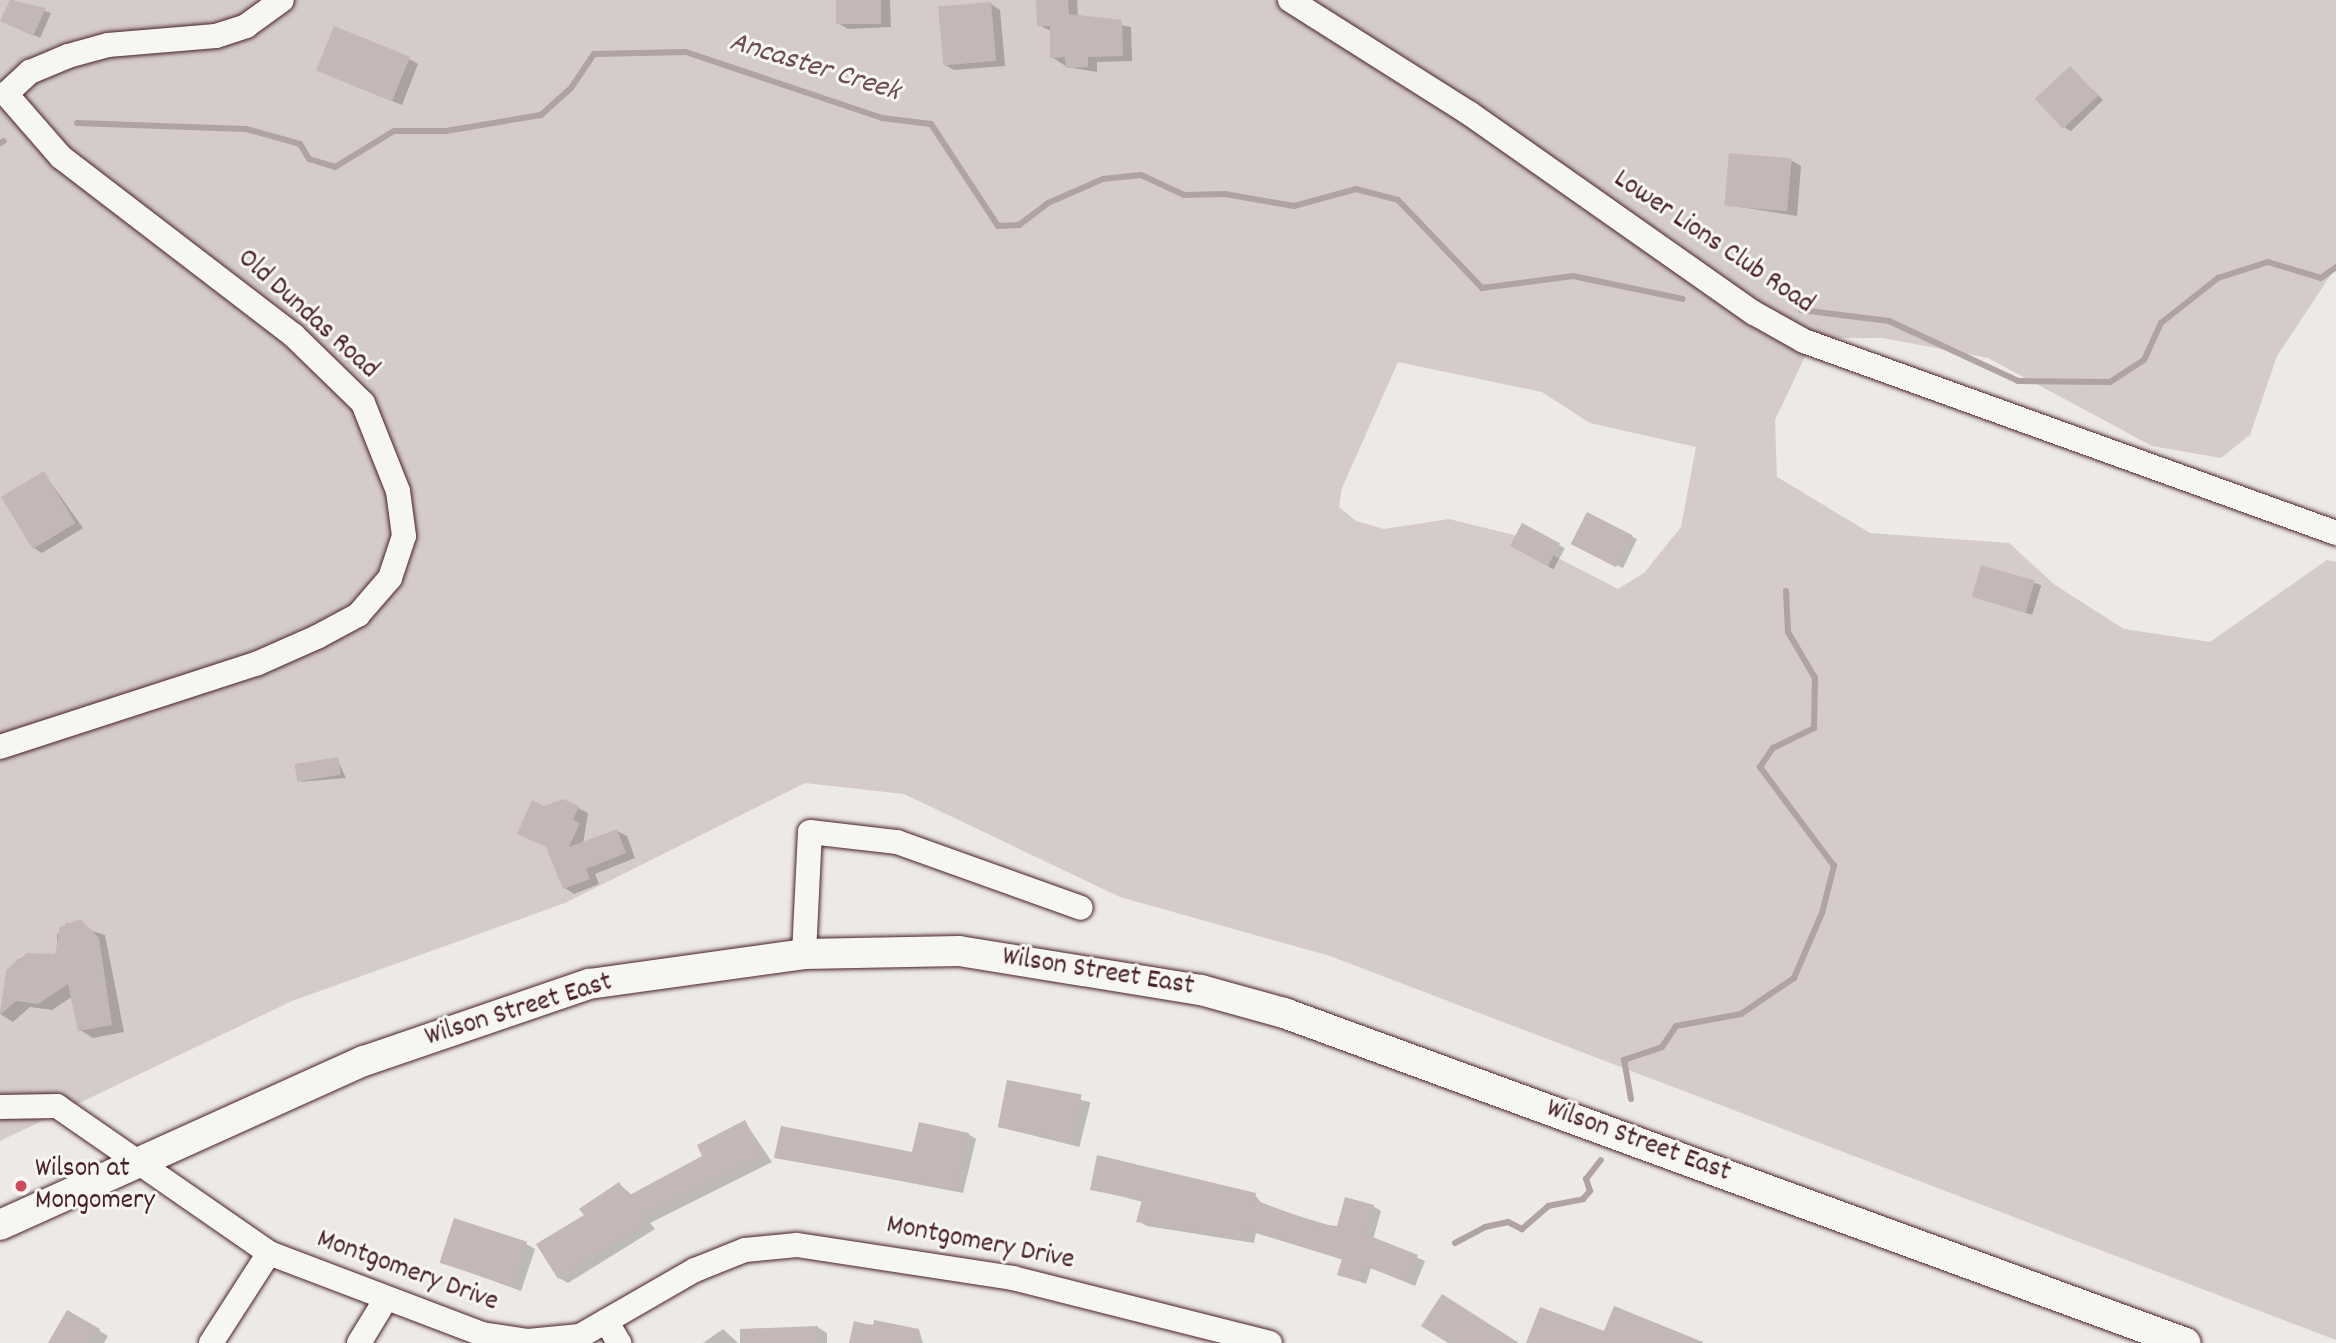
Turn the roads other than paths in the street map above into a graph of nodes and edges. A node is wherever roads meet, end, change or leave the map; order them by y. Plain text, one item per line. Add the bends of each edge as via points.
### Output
1 (282, 0) edge
2 (1290, 0) edge
3 (8, 99) edge
4 (2336, 533) edge
5 (0, 747) edge
6 (1081, 908) dead end
7 (804, 954) junction
8 (0, 1107) edge
9 (137, 1160) junction
10 (0, 1224) edge
11 (268, 1253) junction
12 (384, 1302) junction
13 (606, 1321) junction
14 (211, 1343) edge
15 (359, 1343) edge
16 (619, 1343) edge
17 (1270, 1343) edge
18 (2186, 1343) edge

1 - 3 street, Old Dundas Road via 246,26 216,36 108,45 68,56 30,72
2 - 4 street, Lower Lions Club Road via 1469,113 1754,313 1804,341
3 - 5 street, Old Dundas Road via 35,133 293,335 363,403 398,491 404,536 390,578 358,615 317,637 256,664
6 - 7 street via 897,842 810,832
7 - 9 main road, Wilson Street East via 589,984 364,1061
7 - 18 main road, Wilson Street East via 959,951 1165,983 1272,1010
8 - 9 street, Montgomery Drive via 57,1106
9 - 10 main road, Wilson Street East
9 - 11 street, Montgomery Drive
11 - 12 street, Montgomery Drive
11 - 14 street
12 - 13 street, Montgomery Drive via 528,1341 580,1336
12 - 15 street
13 - 16 street
13 - 17 street, Montgomery Drive via 695,1270 746,1250 797,1245 1013,1278

